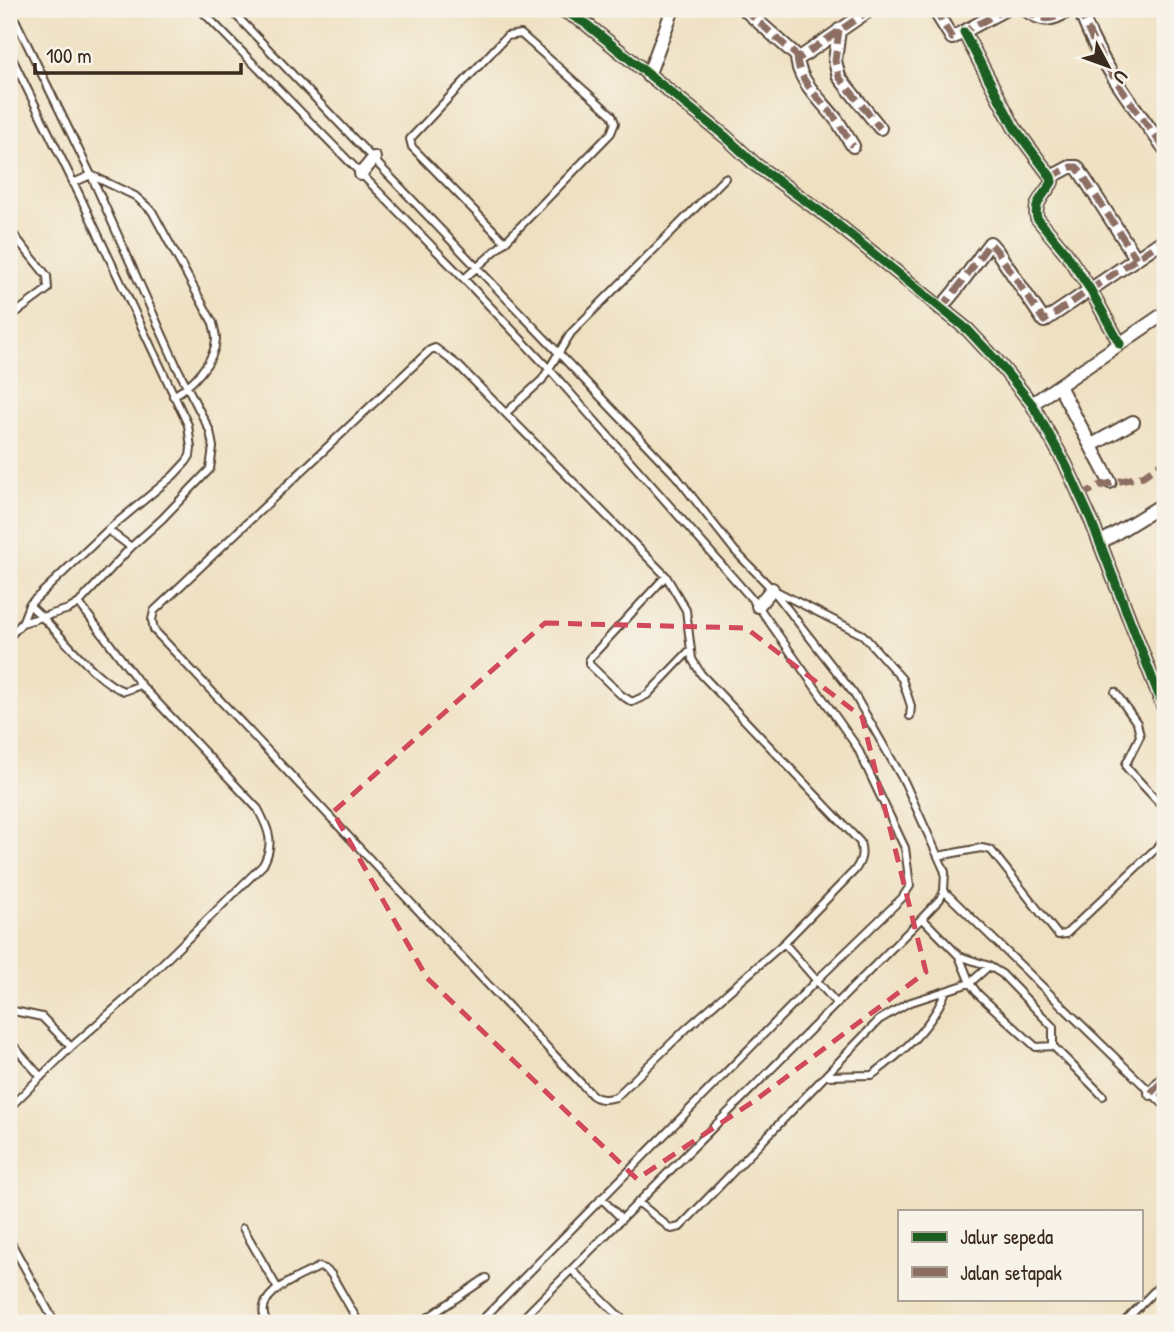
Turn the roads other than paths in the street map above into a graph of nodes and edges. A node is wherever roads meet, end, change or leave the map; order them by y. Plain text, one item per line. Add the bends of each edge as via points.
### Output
1 (10, 9) edge
2 (200, 9) edge
3 (230, 9) edge
4 (561, 9) edge
5 (673, 9) edge
6 (766, 9) edge
7 (843, 9) edge
8 (871, 9) edge
9 (934, 9) edge
10 (1006, 9) edge
11 (1024, 9) edge
12 (1072, 9) edge
13 (1080, 9) edge
14 (748, 13) edge
15 (845, 26) junction
16 (964, 32) junction
17 (9, 52) edge
18 (797, 56) junction
19 (648, 76) junction
20 (880, 128) dead end
21 (853, 146) dead end
22 (1165, 149) edge
23 (374, 158) junction
24 (360, 174) junction
25 (91, 175) junction
26 (1051, 177) junction
27 (725, 178) dead end
28 (73, 183) junction
29 (9, 229) edge
30 (1165, 239) edge
31 (505, 242) junction
32 (1136, 258) junction
33 (477, 265) junction
34 (464, 279) junction
35 (1090, 289) junction
36 (940, 308) junction
37 (1165, 313) edge
38 (9, 318) edge
39 (1120, 344) junction
40 (558, 351) junction
41 (550, 370) junction
42 (1059, 386) junction
43 (187, 388) junction
44 (173, 396) junction
45 (1032, 404) junction
46 (506, 413) junction
47 (1133, 422) dead end
48 (1092, 445) junction
49 (1110, 482) dead end
50 (1165, 503) edge
51 (108, 530) junction
52 (1100, 543) junction
53 (131, 547) junction
54 (666, 576) junction
55 (772, 589) junction
56 (79, 603) junction
57 (29, 605) junction
58 (758, 607) junction
59 (43, 617) junction
60 (22, 623) junction
61 (9, 636) edge
62 (691, 649) junction
63 (141, 685) junction
64 (1115, 692) dead end
65 (1165, 711) edge
66 (910, 716) dead end
67 (1165, 810) edge
68 (1165, 840) edge
69 (938, 856) junction
70 (944, 891) junction
71 (922, 918) junction
72 (784, 943) junction
73 (959, 956) junction
74 (989, 966) junction
75 (816, 981) junction
76 (970, 983) junction
77 (946, 991) junction
78 (837, 1004) junction
79 (9, 1010) edge
80 (9, 1027) edge
81 (1053, 1046) junction
82 (71, 1047) junction
83 (826, 1076) junction
84 (41, 1077) junction
85 (1164, 1079) edge
86 (1151, 1093) junction
87 (1103, 1096) dead end
88 (1165, 1106) edge
89 (9, 1108) edge
90 (601, 1198) junction
91 (638, 1202) junction
92 (622, 1219) junction
93 (243, 1228) dead end
94 (9, 1239) edge
95 (572, 1270) junction
96 (486, 1278) dead end
97 (1164, 1282) edge
98 (278, 1289) junction
99 (55, 1323) edge
100 (267, 1323) edge
101 (359, 1323) edge
102 (419, 1323) edge
103 (479, 1323) edge
104 (518, 1323) edge
105 (626, 1323) edge
106 (1123, 1323) edge

1 - 25 lane
2 - 24 lane
3 - 23 lane
4 - 19 street via 585,23
5 - 19 street
6 - 14 street
7 - 15 street
8 - 15 street
9 - 16 street via 950,36
10 - 16 street
11 - 12 street via 1043,20
13 - 22 street via 1093,41
14 - 18 street
15 - 18 street via 804,56
15 - 20 street via 835,61 839,77
16 - 26 street via 1014,127
17 - 28 lane
18 - 21 street via 806,81
19 - 36 street
23 - 24 street
23 - 33 lane
24 - 34 lane
25 - 28 lane
25 - 43 lane
25 - 43 lane via 135,196 152,211 214,323 213,354
26 - 32 street via 1077,167
26 - 35 street via 1037,203 1037,218
27 - 40 lane via 570,333
28 - 44 lane
29 - 38 lane via 49,282 48,289
30 - 32 street
31 - 31 lane via 410,139 508,36 521,34 612,115 615,123 611,133
31 - 33 lane
32 - 35 street
33 - 34 lane
33 - 40 lane
34 - 41 lane
35 - 36 street via 1041,320 990,243 960,288
35 - 39 street
36 - 45 street via 968,330
37 - 39 street
39 - 42 street
40 - 41 lane
40 - 55 lane via 676,476 735,551
41 - 46 lane
41 - 58 lane
42 - 45 street
42 - 48 street
43 - 44 lane
43 - 53 lane via 210,431 210,469
44 - 51 lane via 191,433 190,456 173,477
45 - 52 street via 1066,465
46 - 54 lane
46 - 72 lane via 459,366 432,348 154,611 154,630 597,1098 616,1097
47 - 48 street
48 - 49 street
50 - 52 street
51 - 53 lane
51 - 57 lane
52 - 65 street
53 - 56 lane
54 - 62 lane via 685,610
54 - 62 lane via 589,664 632,702 647,695
55 - 58 street
55 - 66 lane via 863,635 902,680
55 - 69 lane via 854,694 905,783
56 - 59 lane
56 - 63 lane
57 - 59 lane
57 - 60 lane
58 - 75 lane via 857,747 905,848 909,869 910,886 902,898
59 - 60 lane
59 - 63 lane via 114,688 124,691
60 - 61 lane
62 - 72 lane via 701,674 860,842 861,861 855,870
63 - 82 lane via 257,809 269,830 269,854 128,997
64 - 67 lane via 1137,723 1140,736 1126,768
68 - 69 lane via 1066,934 1058,935 990,850
69 - 70 lane via 945,872
70 - 71 lane
70 - 86 lane
71 - 73 lane
71 - 78 lane
72 - 75 lane
73 - 74 lane
73 - 76 lane
74 - 76 lane
74 - 81 lane via 1053,1027
75 - 78 lane
75 - 90 lane
76 - 77 lane
76 - 81 lane via 1036,1047
77 - 83 lane via 908,1003 879,1020
77 - 83 lane via 926,1027 872,1075
78 - 91 lane
79 - 82 lane via 42,1017
80 - 84 lane via 12,1044
81 - 87 lane
82 - 84 lane
83 - 91 lane via 680,1227 671,1229
84 - 89 lane
85 - 86 street
86 - 88 lane
90 - 92 lane
90 - 103 lane
91 - 92 lane
92 - 95 lane
93 - 98 lane
94 - 99 lane
95 - 104 lane
95 - 105 lane
96 - 102 lane
97 - 106 lane
98 - 100 lane via 264,1305 262,1315
98 - 101 lane via 319,1267 325,1269

